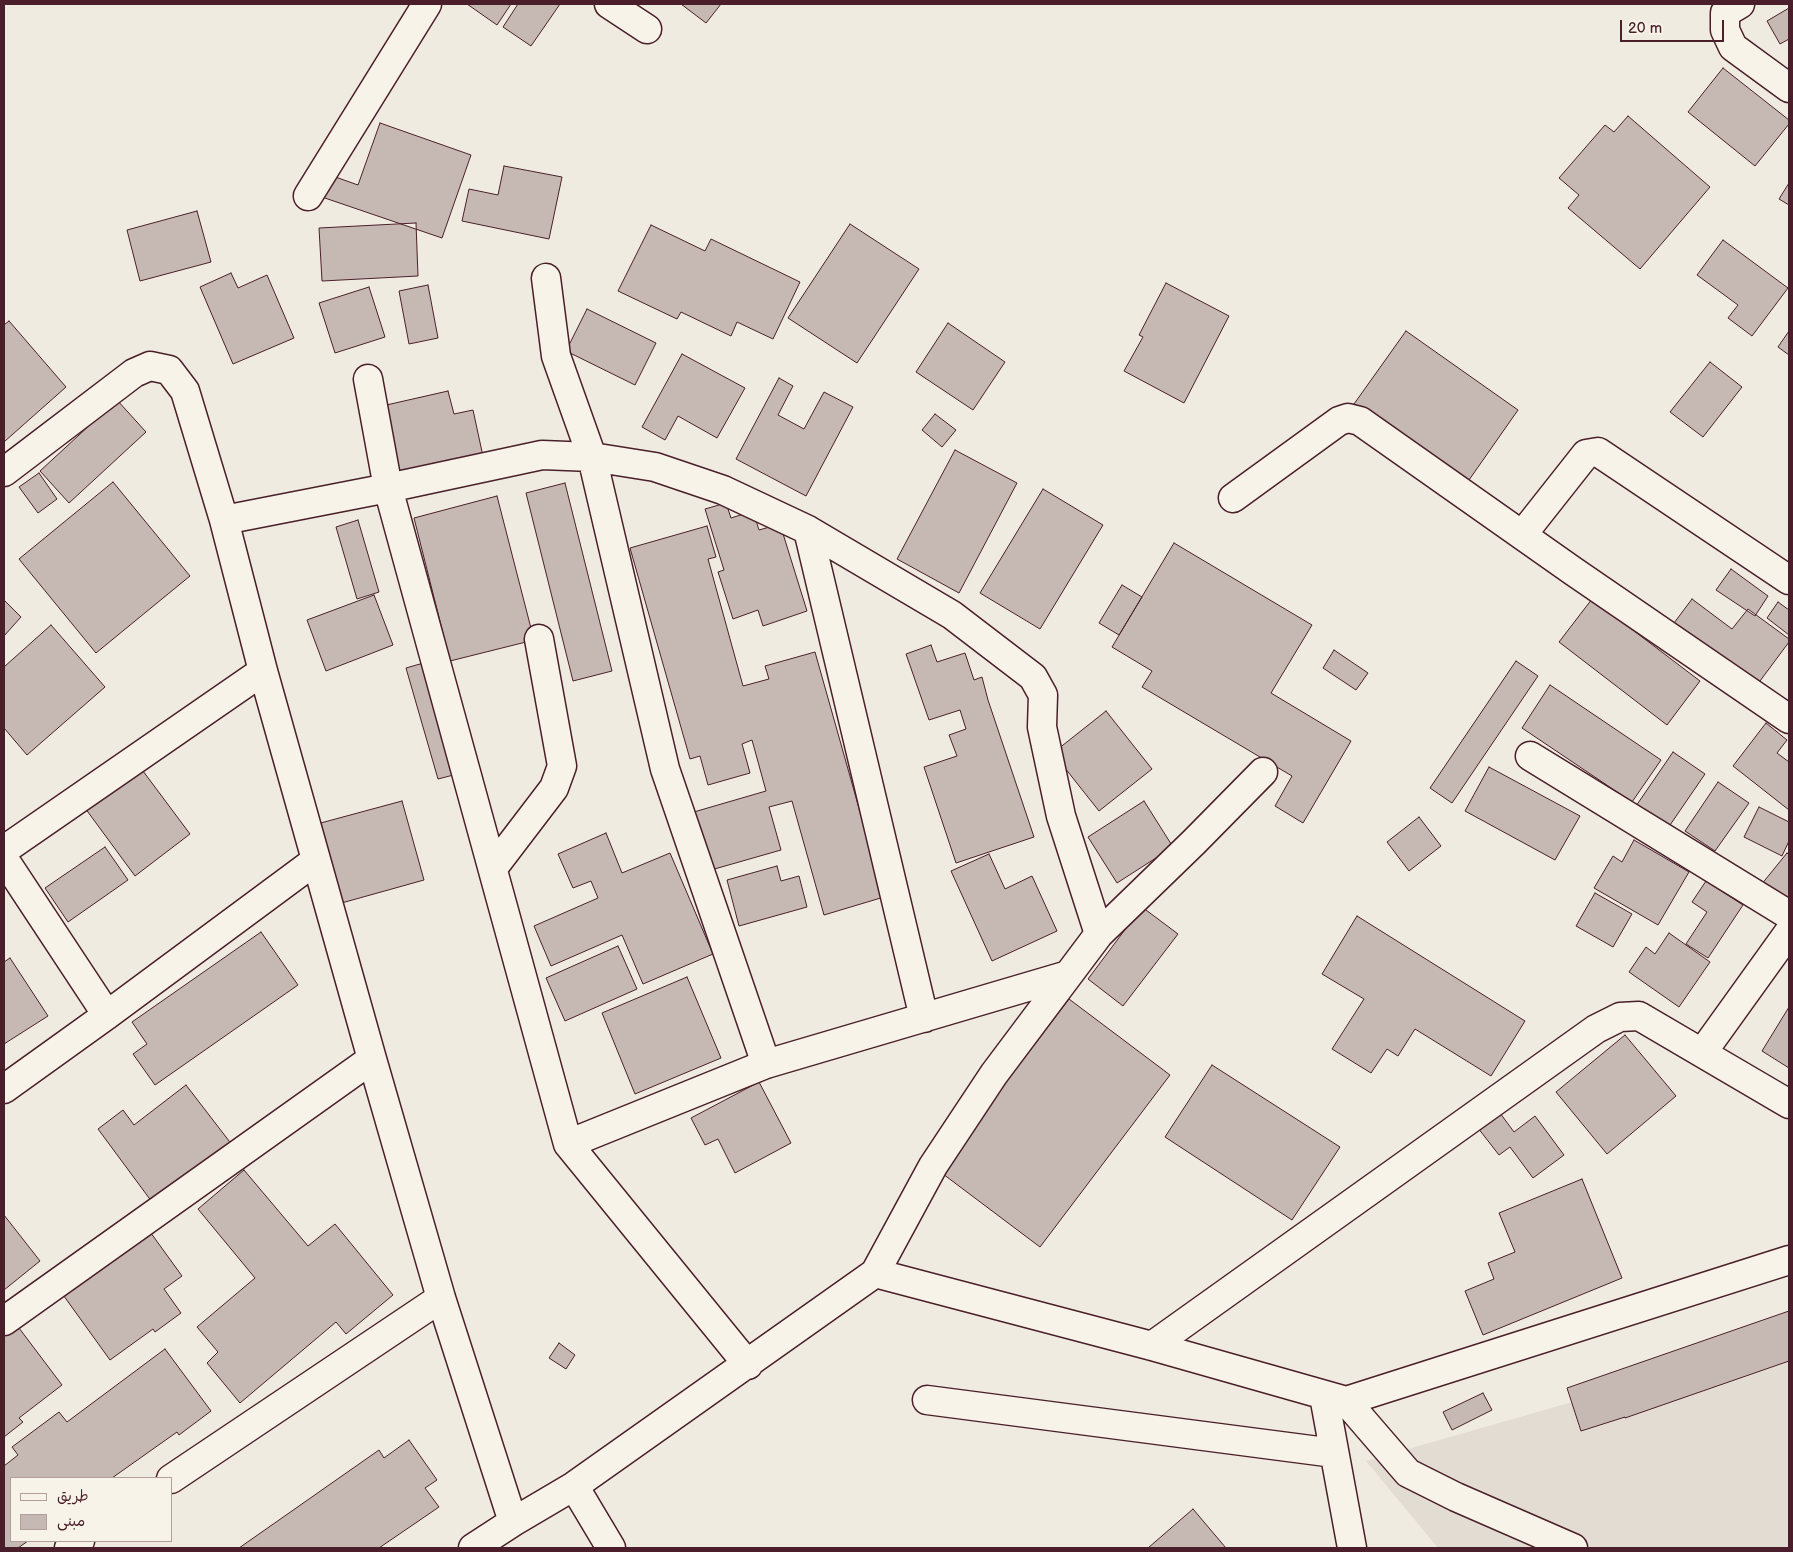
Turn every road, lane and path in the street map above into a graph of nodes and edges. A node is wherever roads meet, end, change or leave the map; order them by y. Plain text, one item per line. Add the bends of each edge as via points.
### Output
1 (428, 4) edge
2 (609, 4) edge
3 (1740, 4) edge
4 (647, 29) dead end
5 (1789, 88) edge
6 (308, 196) dead end
7 (546, 278) dead end
8 (368, 379) dead end
9 (592, 457) junction
10 (4, 472) edge
11 (388, 488) junction
12 (1233, 498) dead end
13 (224, 520) junction
14 (808, 530) junction
15 (1522, 535) junction
16 (1789, 580) edge
17 (539, 639) dead end
18 (263, 671) junction
19 (1789, 719) edge
20 (1530, 756) dead end
21 (1263, 772) dead end
22 (4, 850) edge
23 (4, 859) edge
24 (316, 861) junction
25 (492, 868) junction
26 (1789, 915) edge
27 (1789, 932) edge
28 (1099, 934) junction
29 (1068, 975) junction
30 (107, 1016) junction
31 (924, 1018) junction
32 (1702, 1053) junction
33 (372, 1059) junction
34 (766, 1064) junction
35 (4, 1089) edge
36 (1789, 1104) edge
37 (568, 1144) junction
38 (1789, 1260) edge
39 (876, 1273) junction
40 (441, 1298) junction
41 (4, 1321) edge
42 (1152, 1346) junction
43 (748, 1365) junction
44 (1335, 1399) junction
45 (927, 1400) dead end
46 (1334, 1453) junction
47 (172, 1478) edge
48 (574, 1486) junction
49 (513, 1522) junction
50 (473, 1548) edge
51 (611, 1548) edge
52 (1352, 1548) edge
53 (1573, 1548) edge

1 - 6 street
2 - 4 street
3 - 5 street via 1725,13 1725,30 1733,47
7 - 9 street via 556,356
8 - 11 street
9 - 11 street via 542,455
9 - 14 street via 656,467 723,490
9 - 34 street via 665,768
10 - 13 street via 134,373 150,366 169,370 185,391
11 - 13 street
11 - 25 street
12 - 15 street via 1338,420 1348,418 1360,421
13 - 18 street
14 - 28 street via 952,615 1033,677 1043,695 1042,727 1061,816
14 - 31 street
15 - 16 street via 1586,454 1598,452
15 - 19 street
17 - 25 street via 562,766 554,788
18 - 22 street
18 - 24 street
20 - 26 street
21 - 28 street
23 - 30 street
24 - 30 street
24 - 33 street
25 - 37 street
27 - 32 street
28 - 29 street
29 - 31 street
29 - 39 street via 994,1074 933,1166
30 - 35 street
31 - 34 street
32 - 36 street
32 - 42 street via 1639,1016 1620,1017 1596,1029
33 - 40 street
33 - 41 street
34 - 37 street
37 - 43 street
38 - 44 street
39 - 42 street
39 - 43 street
40 - 47 street
40 - 49 street
42 - 44 street
43 - 48 street
44 - 46 street
44 - 53 street via 1408,1473
45 - 46 street
46 - 52 street
48 - 49 street
48 - 51 street
49 - 50 street

